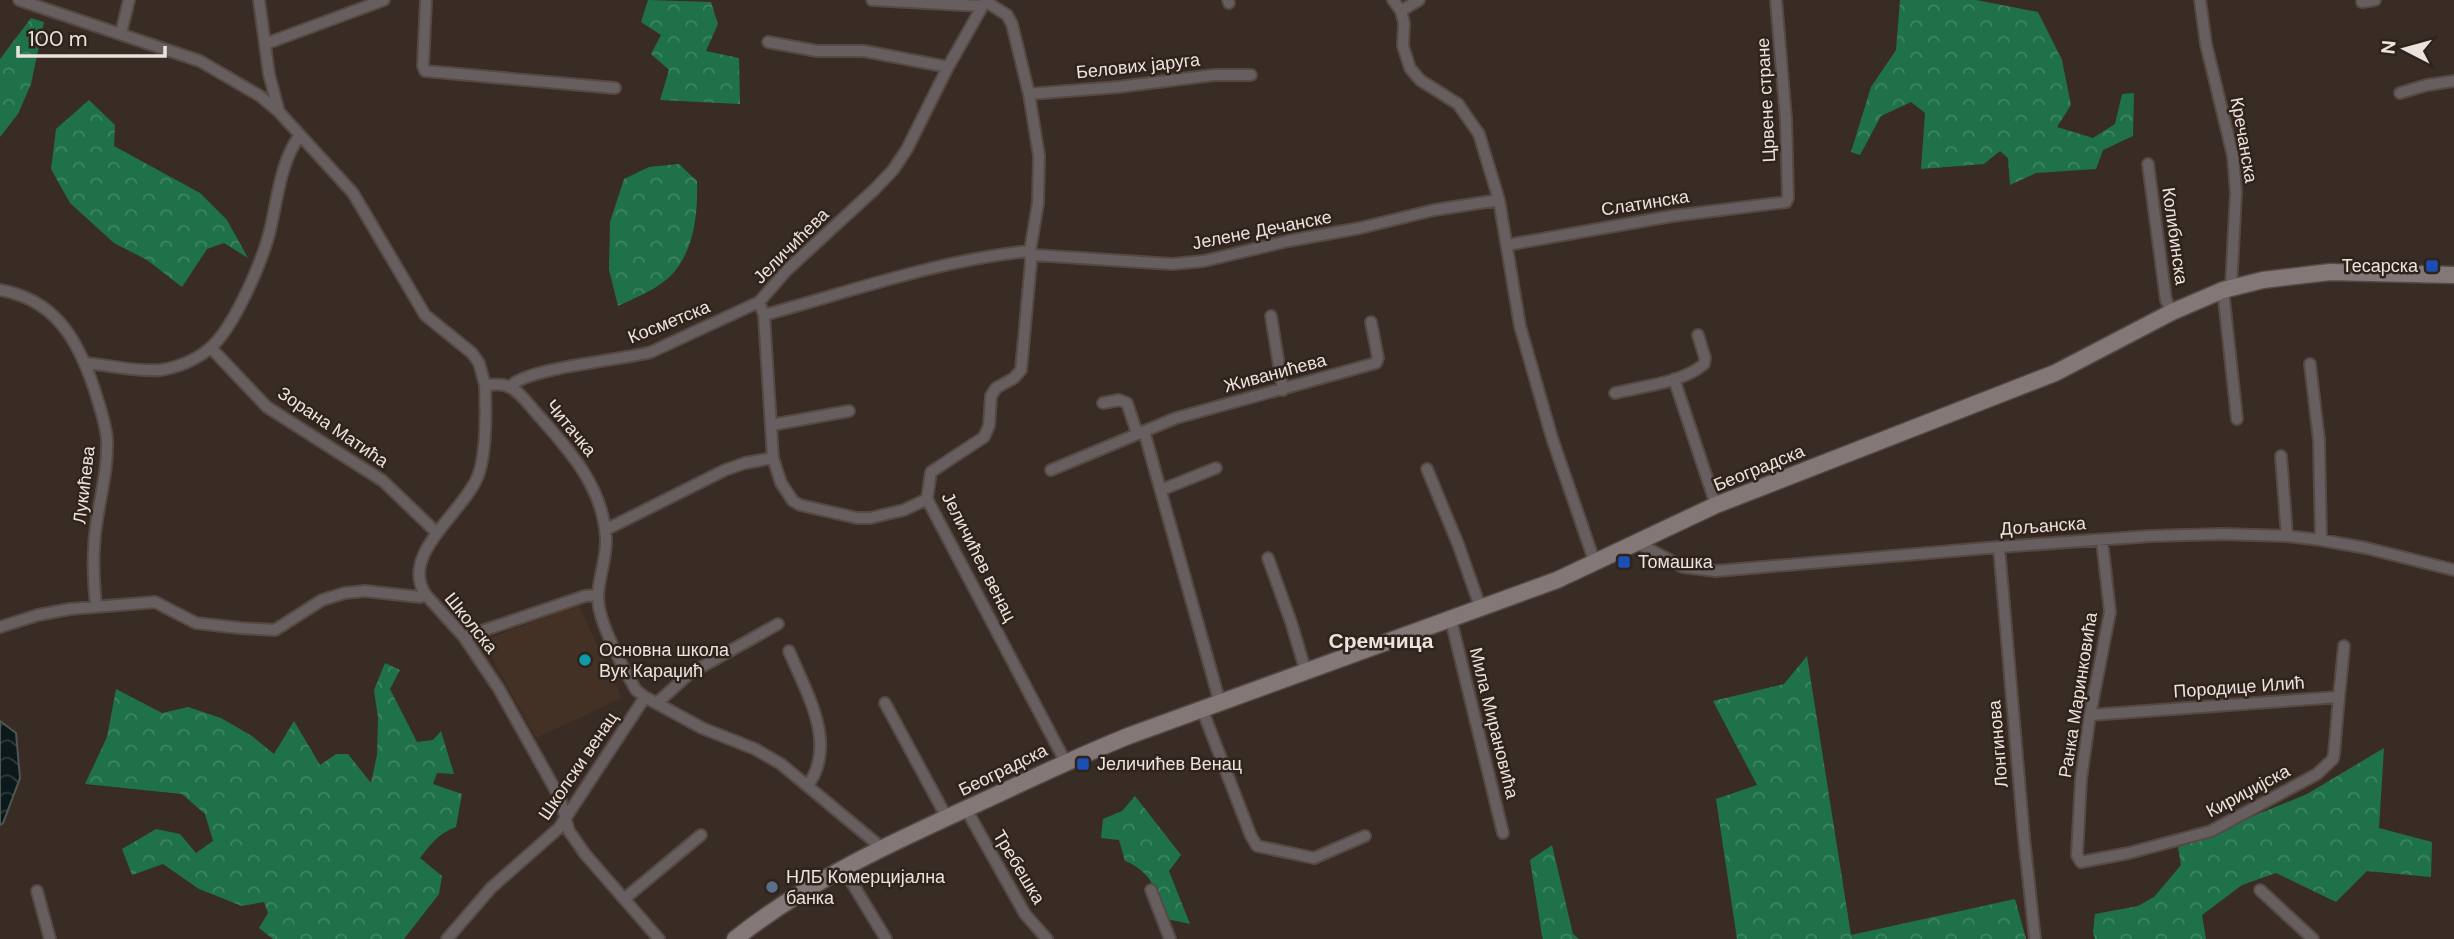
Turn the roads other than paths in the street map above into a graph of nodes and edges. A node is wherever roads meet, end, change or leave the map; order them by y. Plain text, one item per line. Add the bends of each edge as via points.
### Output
1 (19, 0) edge
2 (129, 0) edge
3 (259, 0) edge
4 (384, 0) edge
5 (426, 0) edge
6 (872, 0) edge
7 (1393, 0) edge
8 (1419, 0) edge
9 (1776, 0) edge
10 (2200, 0) edge
11 (2375, 0) edge
12 (985, 2) edge
13 (2362, 2) dead end
14 (1401, 11) junction
15 (121, 33) junction
16 (768, 42) dead end
17 (265, 44) junction
18 (948, 67) junction
19 (1251, 75) dead end
20 (2454, 81) edge
21 (615, 88) dead end
22 (2400, 93) dead end
23 (1029, 94) junction
24 (279, 112) junction
25 (300, 135) junction
26 (2148, 164) dead end
27 (1788, 198) joint
28 (1499, 200) junction
29 (1507, 245) junction
30 (1030, 251) junction
31 (2454, 275) edge
32 (2227, 289) junction
33 (0, 290) edge
34 (759, 302) junction
35 (2172, 312) junction
36 (764, 315) junction
37 (1271, 316) dead end
38 (1371, 322) dead end
39 (1698, 335) dead end
40 (211, 348) junction
41 (85, 363) junction
42 (2310, 364) dead end
43 (1674, 379) junction
44 (485, 385) junction
45 (510, 387) junction
46 (1283, 390) junction
47 (1615, 393) dead end
48 (1103, 403) dead end
49 (849, 411) dead end
50 (2237, 419) dead end
51 (771, 425) junction
52 (1141, 432) junction
53 (2280, 456) dead end
54 (773, 458) junction
55 (1216, 468) dead end
56 (1427, 469) dead end
57 (1051, 470) dead end
58 (1161, 490) junction
59 (927, 499) junction
60 (1716, 505) junction
61 (605, 530) junction
62 (437, 533) junction
63 (2287, 536) junction
64 (2102, 540) junction
65 (2322, 540) junction
66 (1637, 543) junction
67 (1999, 547) junction
68 (1268, 558) dead end
69 (1595, 563) junction
70 (2454, 570) edge
71 (598, 595) junction
72 (426, 596) junction
73 (96, 606) junction
74 (1481, 609) junction
75 (1451, 620) junction
76 (778, 624) dead end
77 (0, 627) edge
78 (464, 637) junction
79 (2344, 646) dead end
80 (789, 651) dead end
81 (1306, 672) junction
82 (645, 697) junction
83 (2339, 697) junction
84 (657, 703) junction
85 (885, 703) dead end
86 (1220, 703) junction
87 (1202, 709) junction
88 (2090, 715) junction
89 (1065, 761) junction
90 (808, 785) junction
91 (966, 809) junction
92 (947, 818) junction
93 (565, 820) junction
94 (1503, 834) dead end
95 (701, 835) dead end
96 (1364, 836) dead end
97 (882, 848) junction
98 (2077, 855) joint
99 (843, 868) junction
100 (1151, 890) dead end
101 (2260, 890) dead end
102 (37, 891) dead end
103 (624, 899) junction
104 (738, 938) edge
105 (2314, 938) edge
106 (50, 939) edge
107 (447, 939) edge
108 (659, 939) edge
109 (886, 939) edge
110 (1047, 939) edge
111 (1170, 939) edge
112 (2035, 939) edge

1 - 15 street
2 - 15 street
3 - 17 street
4 - 17 street
5 - 21 street via 425,71
6 - 12 street
7 - 14 street
8 - 14 street
9 - 27 street, Црвене стране
10 - 32 street, Кречанска via 2233,156 2236,192
11 - 13 street
12 - 18 street, Јеличићева
12 - 23 street, Јеличићев венац via 1007,15 1012,24
14 - 28 street via 1402,46 1410,68 1420,80 1458,104 1472,123
15 - 24 street via 200,61
16 - 18 street via 817,51 876,52
17 - 24 street
18 - 34 street, Јеличићева via 893,170
19 - 23 street, Белових јаруга
20 - 22 street
23 - 30 street, Јеличићев венац via 1039,166
24 - 25 street
25 - 40 street via 287,158 263,255 230,323
25 - 44 street via 353,193 425,315 480,363
26 - 35 street, Колибинска via 2166,300
27 - 29 street, Слатинска via 1786,202 1672,216
28 - 29 street
28 - 30 street, Јелене Дечанске via 1205,261 1124,262 1034,255
29 - 69 street via 1520,326
30 - 36 street via 948,264
30 - 59 street, Јеличићев венац via 1021,370 996,388 984,436 931,472
31 - 32 main road, Београдска via 2330,272
32 - 35 main road, Београдска
32 - 50 street
33 - 41 street, Лукићева via 31,298 54,316
34 - 36 street, Јеличићева
34 - 45 street, Косметска via 651,352 560,369 517,380
35 - 60 main road, Београдска via 2055,373
36 - 51 street, Јеличићева
37 - 46 street
38 - 46 street, Живанићева via 1376,363
39 - 43 street via 1704,364
40 - 41 street via 163,370
40 - 62 street, Зорана Матића via 267,407 383,481
41 - 73 street, Лукићева via 107,440 94,546
42 - 65 street via 2319,440
43 - 47 street
43 - 60 street
44 - 45 street
44 - 62 street via 478,475
45 - 61 street, Читачка via 588,477
46 - 52 street, Живанићева
48 - 52 street via 1127,403
49 - 51 street
51 - 54 street, Јеличићева
52 - 57 street, Живанићева
52 - 58 street
53 - 63 street
54 - 59 street, Јеличићева via 786,493 800,505 870,518
54 - 61 street via 725,470
55 - 58 street
56 - 74 street
58 - 86 street
59 - 89 street, Јеличићев венац
60 - 66 main road, Београдска
61 - 71 street, Читачка
62 - 72 street via 418,570
63 - 64 street, Дољанска
63 - 65 street, Дољанска
64 - 67 street, Дољанска
64 - 88 street, Ранка Маринковића via 2110,612
65 - 70 street, Дољанска
66 - 67 street, Дољанска via 1683,567 1716,570
66 - 69 main road, Београдска
67 - 112 street, Лонгинова
68 - 81 street
69 - 74 main road, Београдска
71 - 78 street
71 - 82 street, Читачка via 602,621 631,682
72 - 73 street, Школска via 345,593 322,600 282,627 268,631 196,622 155,602
72 - 78 street, Школска
73 - 77 street, Школска via 38,615
74 - 75 main road, Београдска
75 - 81 main road, Београдска
75 - 94 street, Мила Мирановића
76 - 84 street via 689,674
78 - 93 street, Школска via 506,700 560,798
79 - 83 street
80 - 90 street via 816,717 821,743 818,769
81 - 86 main road, Београдска
82 - 84 street, Читачка
82 - 93 street, Школски венац
83 - 88 street, Породице Илић
83 - 98 street, Кириџијска via 2333,760 2317,774 2211,831 2085,863
84 - 90 street, Читачка via 769,756
85 - 92 street
86 - 87 main road, Београдска
87 - 89 main road, Београдска
87 - 96 street via 1257,846 1314,858
88 - 98 street, Ранка Маринковића
89 - 91 main road, Београдска
90 - 97 street, Читачка
91 - 92 main road, Београдска
91 - 110 street, Требешка via 1025,914
92 - 97 main road, Београдска
93 - 103 street, Школска via 585,854
93 - 107 street, Школски венац via 491,888
95 - 103 street
97 - 99 main road, Београдска
99 - 104 main road, Београдска
99 - 109 street
100 - 111 street
101 - 105 street
102 - 106 street
103 - 108 street, Школска

